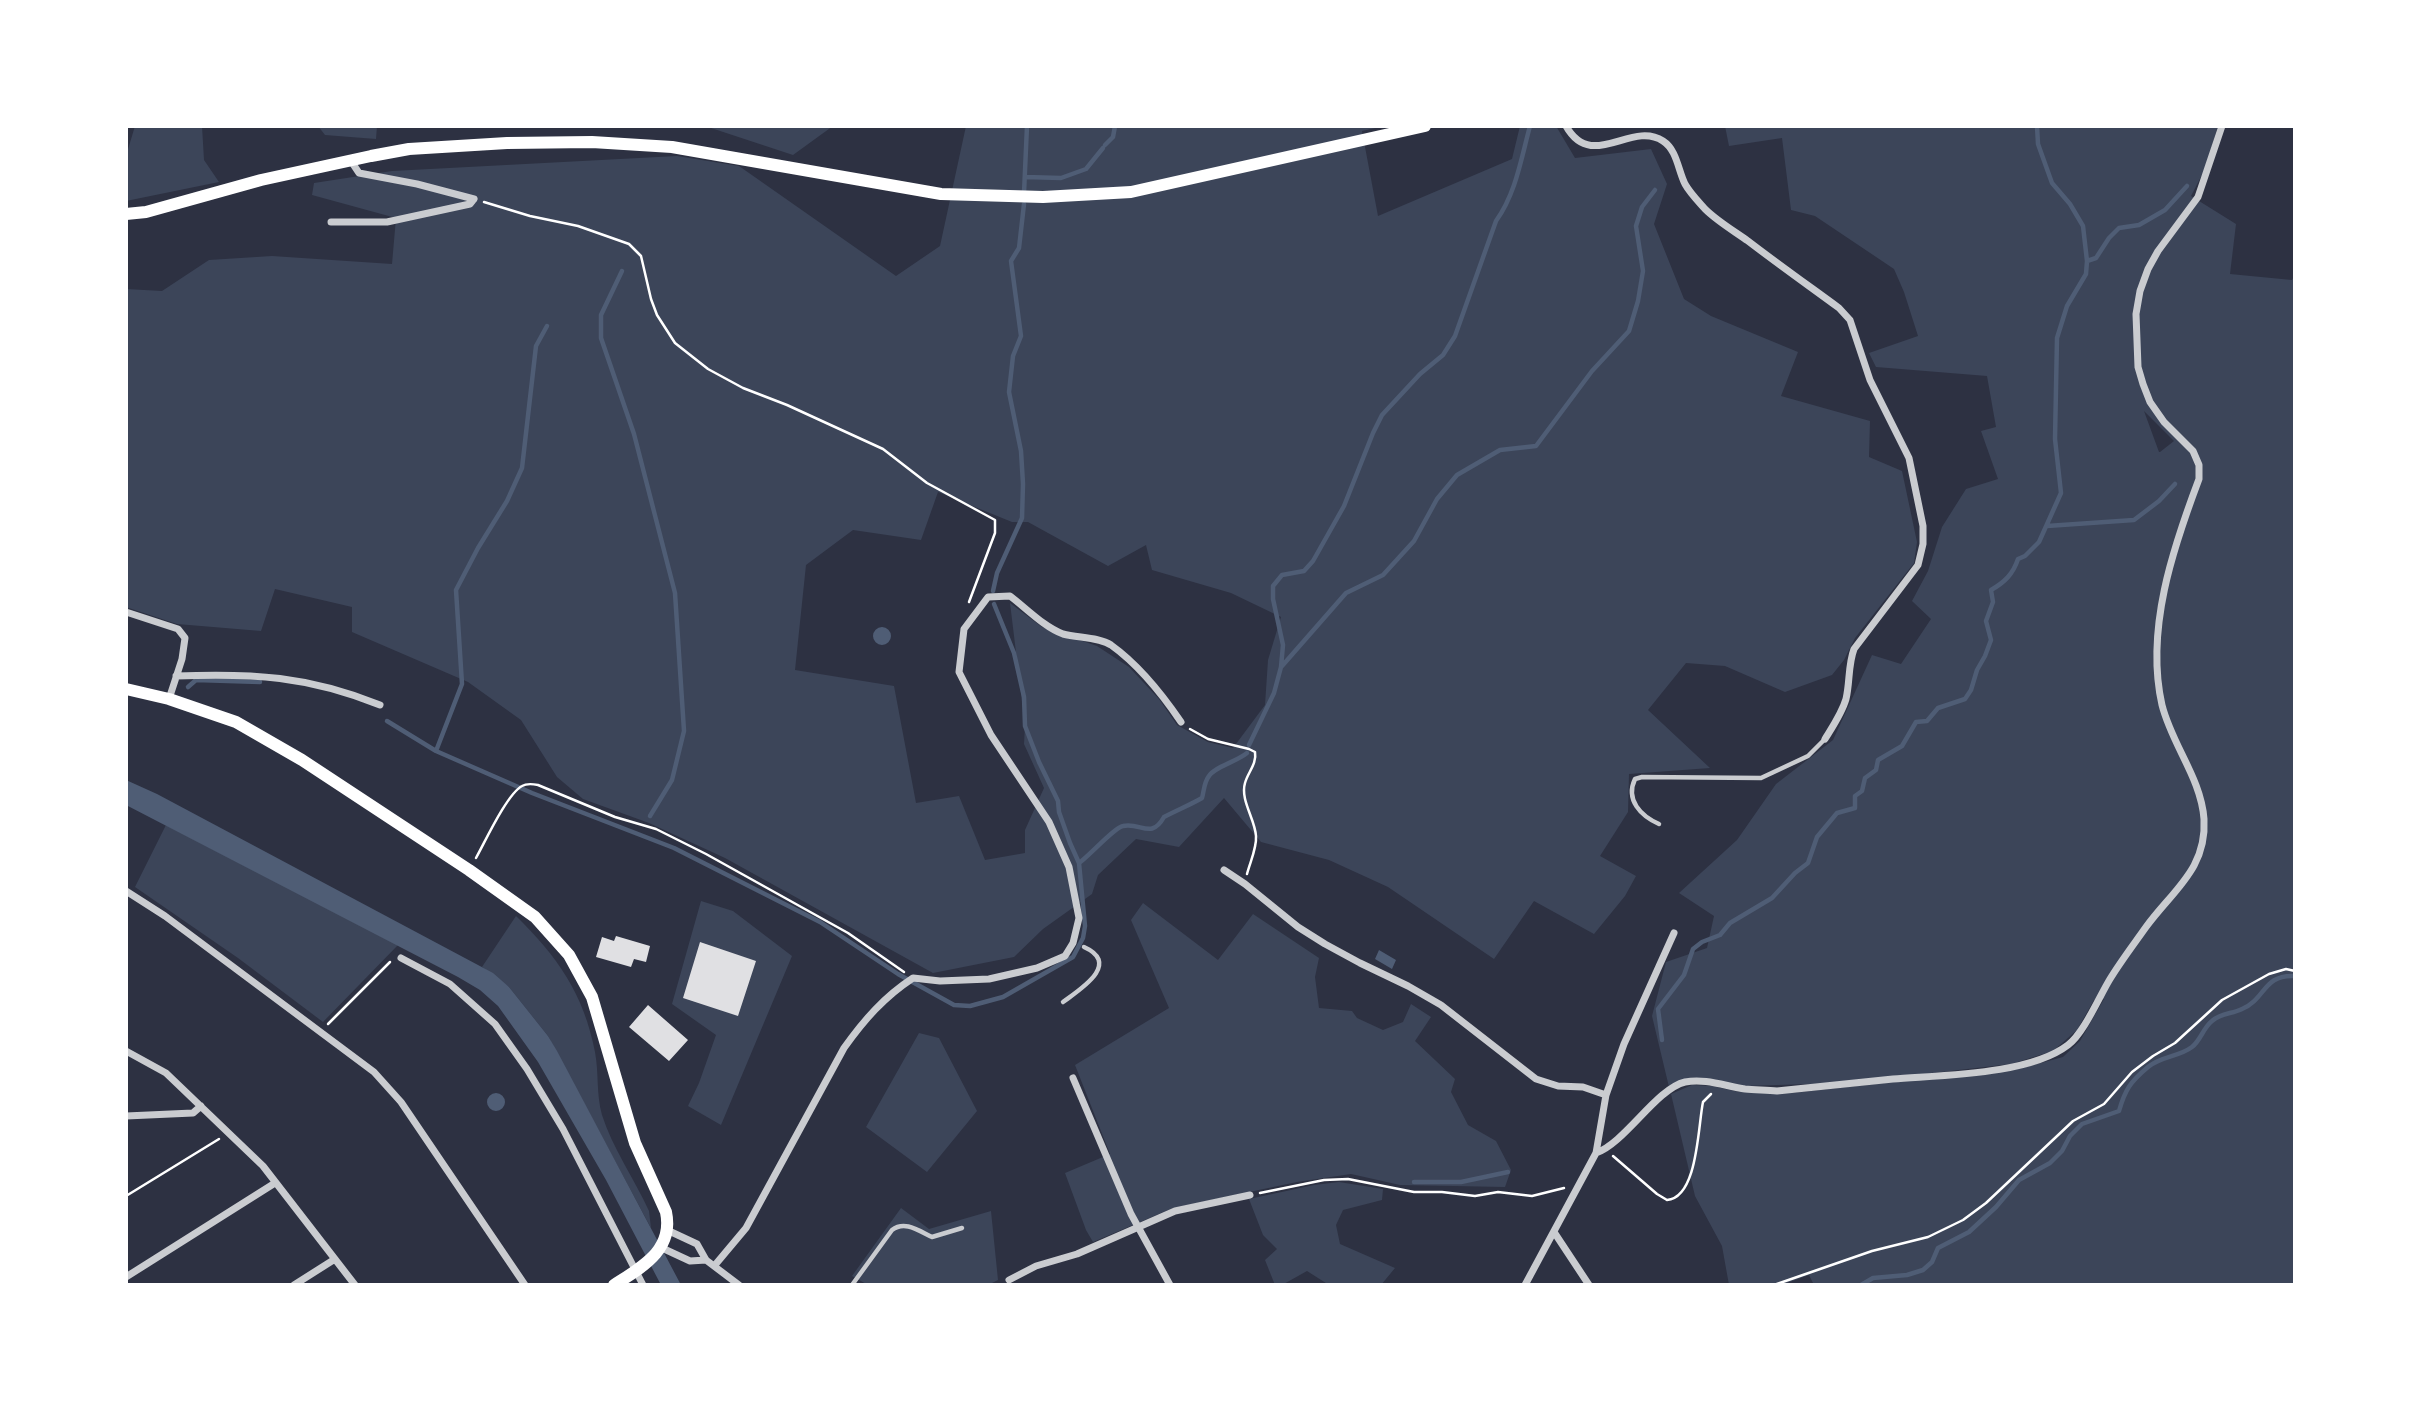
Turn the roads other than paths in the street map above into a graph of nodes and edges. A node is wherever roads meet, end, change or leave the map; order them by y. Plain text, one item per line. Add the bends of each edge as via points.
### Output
1 (1425, 126) edge
2 (1566, 126) edge
3 (2222, 126) edge
4 (351, 161) junction
5 (126, 214) edge
6 (331, 222) dead end
7 (126, 612) edge
8 (176, 676) junction
9 (126, 689) edge
10 (169, 699) junction
11 (380, 705) dead end
12 (1181, 722) road end
13 (1825, 739) joint
14 (1659, 824) dead end
15 (1224, 870) dead end
16 (126, 891) edge
17 (1674, 933) dead end
18 (1084, 947) dead end
19 (401, 958) road end
20 (1063, 1002) dead end
21 (126, 1051) edge
22 (1073, 1078) dead end
23 (1606, 1095) junction
24 (201, 1105) junction
25 (126, 1116) edge
26 (1596, 1153) junction
27 (275, 1183) junction
28 (1250, 1195) road end
29 (962, 1227) dead end
30 (1138, 1228) junction
31 (1555, 1232) junction
32 (665, 1238) junction
33 (335, 1259) junction
34 (706, 1260) junction
35 (715, 1265) junction
36 (636, 1271) junction
37 (126, 1277) edge
38 (1009, 1280) dead end
39 (294, 1285) edge
40 (355, 1285) edge
41 (524, 1285) edge
42 (614, 1285) edge
43 (643, 1285) edge
44 (739, 1285) edge
45 (852, 1285) edge
46 (1170, 1285) edge
47 (1525, 1285) edge
48 (1589, 1285) edge

1 - 4 main road via 1131,192 1043,197 941,194 673,147 592,142 409,149
2 - 13 street via 1586,145 1637,137 1663,141 1688,189 1708,212 1850,320 1870,380 1904,444 1914,473 1923,544 1918,565 1854,649 1846,699
3 - 26 street via 2198,197 2148,269 2136,314 2138,367 2150,402 2193,451 2199,465 2199,479 2162,603 2157,658 2162,705 2204,817 2201,854 2192,870 2132,946 2070,1044 2050,1056 1957,1075 1777,1091 1682,1083
4 - 5 main road
4 - 6 street via 359,173 474,200 387,222
7 - 8 street via 178,629 185,638
8 - 10 street
8 - 11 street via 259,675 345,691
9 - 10 main road
10 - 32 main road via 236,722 291,754 535,917 569,955 601,1024 635,1143 666,1212
12 - 35 street via 1162,695 1109,643 1061,633 1010,596 988,597 964,629 959,672 991,736 1049,822 1069,867 1079,918 1073,943 1065,956 1037,968 967,981 913,978 900,986 863,1021 844,1048 746,1228
13 - 14 lane via 1808,756 1760,778 1635,779 1635,807
15 - 23 street via 1325,944 1441,1005 1536,1079
16 - 41 street via 321,1031 390,1087
17 - 23 street
18 - 20 lane via 1098,959 1099,967 1095,977
19 - 36 street via 450,984 495,1024 563,1129
21 - 24 street via 166,1073
22 - 30 street
23 - 26 street
24 - 25 street via 193,1113
24 - 27 street
26 - 31 street
27 - 33 street
27 - 37 street
28 - 30 street via 1175,1211
29 - 45 lane via 932,1237 907,1225 897,1226
30 - 38 street
30 - 46 street
31 - 47 street
31 - 48 street
32 - 34 street via 690,1261
32 - 34 street via 697,1244
32 - 36 main road
33 - 39 street
33 - 40 street
34 - 35 street
35 - 44 street
36 - 42 main road
36 - 43 street

